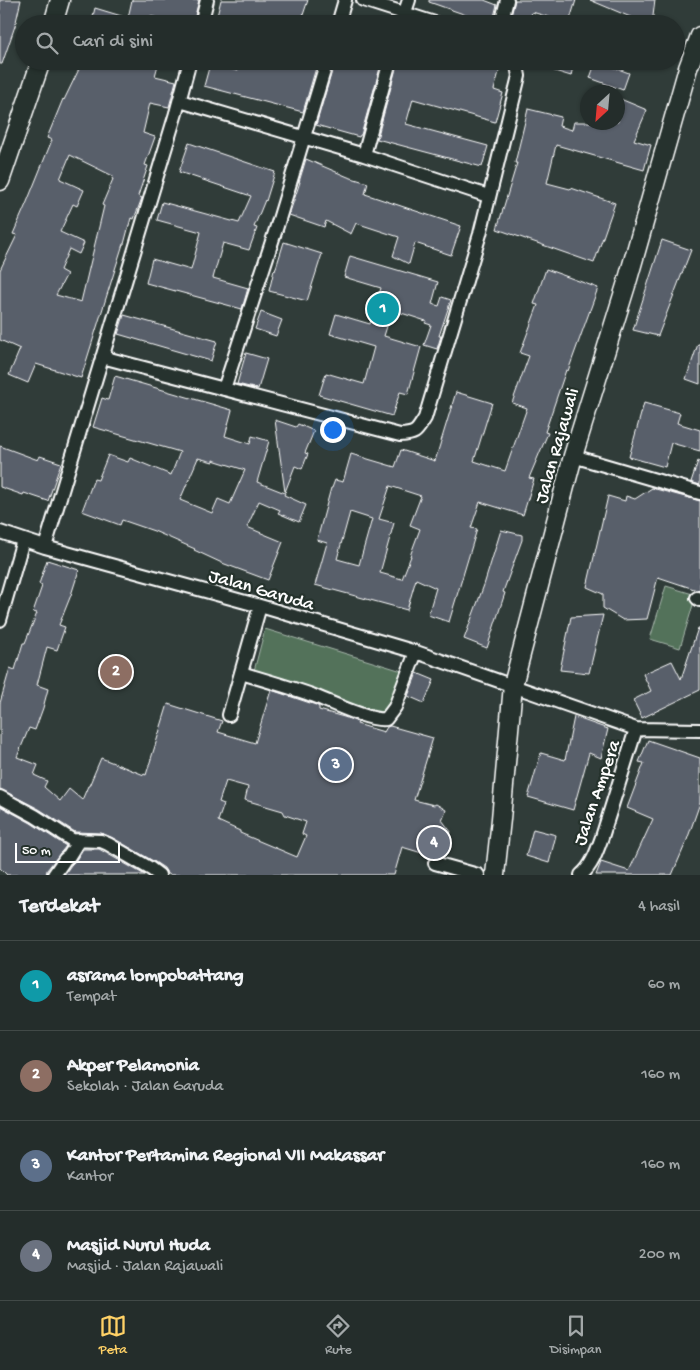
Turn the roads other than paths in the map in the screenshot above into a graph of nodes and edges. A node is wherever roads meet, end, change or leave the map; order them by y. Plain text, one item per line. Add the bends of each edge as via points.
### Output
1 (60, 0) edge
2 (207, 0) edge
3 (345, 0) edge
4 (363, 0) edge
5 (507, 0) edge
6 (405, 12) edge
7 (56, 15) edge
8 (203, 15) edge
9 (341, 15) edge
10 (503, 15) edge
11 (700, 36) edge
12 (38, 70) edge
13 (188, 70) edge
14 (324, 70) edge
15 (388, 70) edge
16 (518, 70) edge
17 (180, 101) junction
18 (304, 137) junction
19 (364, 155) junction
20 (0, 181) edge
21 (488, 196) junction
22 (102, 357) junction
23 (224, 389) junction
24 (573, 456) junction
25 (700, 493) edge
26 (0, 532) edge
27 (23, 540) junction
28 (45, 547) junction
29 (260, 606) junction
30 (0, 620) edge
31 (416, 652) junction
32 (241, 673) junction
33 (513, 685) junction
34 (229, 715) dead end
35 (636, 728) junction
36 (700, 730) edge
37 (3, 799) edge
38 (79, 840) junction
39 (435, 863) dead end
40 (54, 875) edge
41 (159, 875) edge
42 (478, 875) edge
43 (495, 875) edge
44 (581, 875) edge

1 - 7 main road
2 - 8 street
3 - 9 street
4 - 6 street
5 - 10 street
11 - 24 main road, Jalan Rajawali
12 - 20 main road
13 - 17 street
14 - 18 street
15 - 19 street
16 - 21 street
17 - 18 street
17 - 22 street
18 - 19 street
18 - 23 street
19 - 21 street
21 - 23 street via 480,234 425,418 417,432 400,435
22 - 23 street
22 - 28 street
24 - 25 street
24 - 33 main road, Jalan Rajawali
26 - 27 street, Jalan Garuda
27 - 28 street, Jalan Garuda
27 - 30 street
28 - 29 street, Jalan Garuda
29 - 31 street, Jalan Garuda
29 - 32 street
31 - 32 street via 395,707 382,720
31 - 33 street, Jalan Garuda
32 - 34 street
33 - 35 street, Jalan Ampera
33 - 43 main road, Jalan Rajawali
35 - 36 street
35 - 44 street, Jalan Ampera via 602,838
37 - 38 street via 72,840
38 - 40 street
38 - 41 street via 108,844
39 - 42 street

